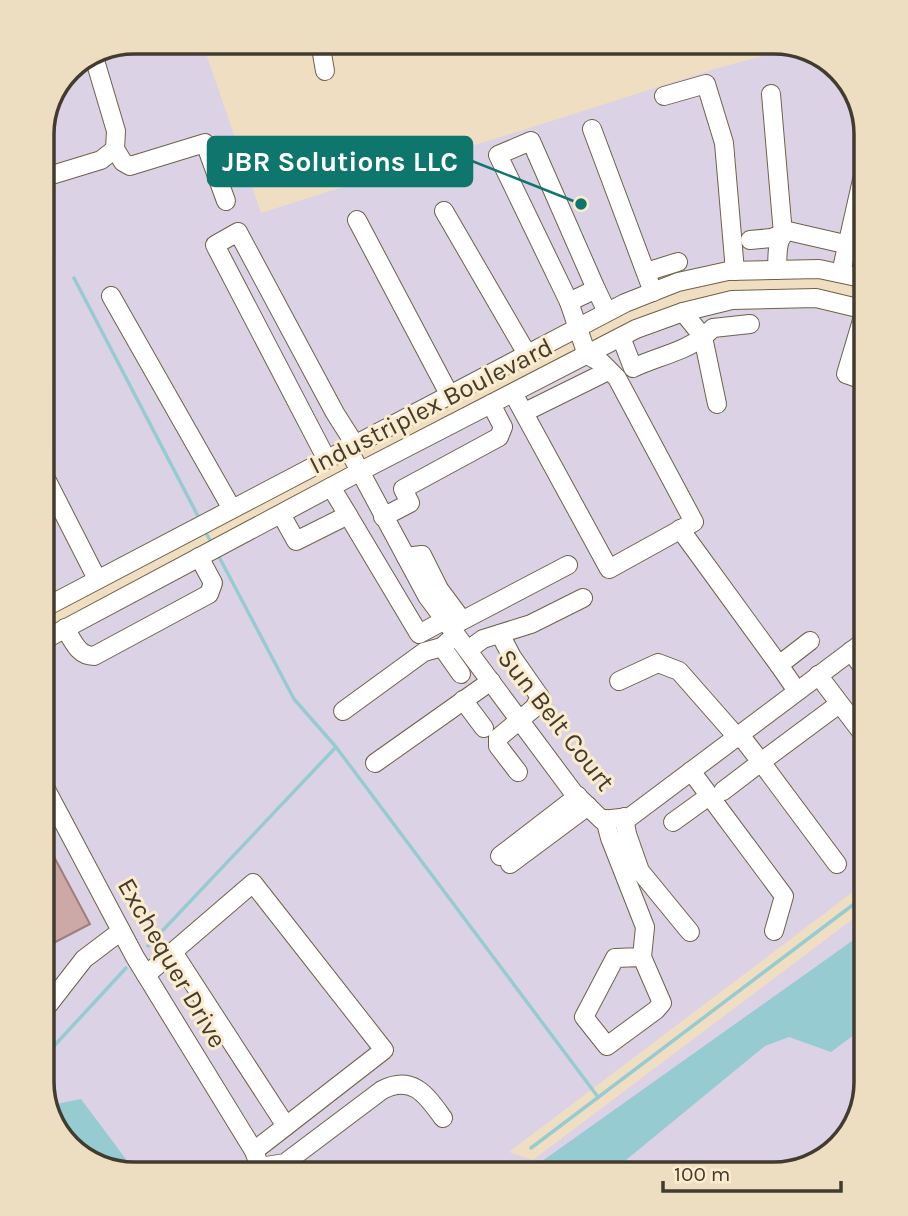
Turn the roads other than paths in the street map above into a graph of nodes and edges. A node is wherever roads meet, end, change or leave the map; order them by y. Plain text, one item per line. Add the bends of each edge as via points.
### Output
1 (322, 54) edge
2 (96, 64) edge
3 (325, 71) dead end
4 (771, 93) dead end
5 (664, 96) dead end
6 (592, 129) dead end
7 (116, 149) junction
8 (54, 174) edge
9 (226, 201) dead end
10 (444, 211) dead end
11 (357, 220) dead end
12 (854, 221) edge
13 (783, 234) junction
14 (750, 240) dead end
15 (849, 245) junction
16 (678, 262) dead end
17 (813, 269) junction
18 (777, 270) junction
19 (735, 271) junction
20 (646, 272) junction
21 (841, 273) junction
22 (854, 276) edge
23 (596, 289) junction
24 (653, 292) junction
25 (111, 296) dead end
26 (811, 298) junction
27 (746, 299) junction
28 (569, 302) junction
29 (713, 304) junction
30 (854, 308) edge
31 (607, 312) junction
32 (683, 312) junction
33 (579, 327) junction
34 (708, 332) junction
35 (621, 337) junction
36 (854, 347) edge
37 (527, 354) junction
38 (587, 355) junction
39 (633, 368) junction
40 (614, 377) junction
41 (854, 377) edge
42 (513, 393) junction
43 (449, 394) junction
44 (491, 404) junction
45 (717, 404) dead end
46 (525, 412) junction
47 (351, 445) junction
48 (326, 458) junction
49 (359, 472) junction
50 (331, 487) junction
51 (54, 495) edge
52 (232, 509) junction
53 (281, 514) junction
54 (348, 515) junction
55 (383, 517) junction
56 (680, 529) junction
57 (162, 546) junction
58 (199, 557) junction
59 (568, 565) dead end
60 (174, 570) junction
61 (97, 579) junction
62 (583, 598) dead end
63 (54, 602) edge
64 (453, 625) junction
65 (65, 628) junction
66 (54, 634) edge
67 (500, 634) junction
68 (810, 641) dead end
69 (442, 647) junction
70 (854, 649) edge
71 (468, 650) junction
72 (851, 651) junction
73 (854, 655) edge
74 (779, 665) junction
75 (461, 674) dead end
76 (818, 676) junction
77 (491, 681) junction
78 (620, 681) dead end
79 (797, 691) junction
80 (463, 699) junction
81 (839, 704) junction
82 (343, 711) dead end
83 (519, 720) junction
84 (854, 723) edge
85 (484, 729) dead end
86 (738, 736) junction
87 (761, 762) junction
88 (375, 763) dead end
89 (691, 771) junction
90 (518, 772) dead end
91 (716, 793) junction
92 (583, 801) junction
93 (54, 805) edge
94 (624, 817) junction
95 (605, 820) junction
96 (673, 822) dead end
97 (505, 860) dead end
98 (837, 864) dead end
99 (121, 931) junction
100 (774, 931) dead end
101 (691, 932) dead end
102 (173, 952) junction
103 (642, 957) junction
104 (146, 975) junction
105 (54, 998) edge
106 (443, 1118) dead end
107 (286, 1126) junction
108 (257, 1162) edge
109 (263, 1162) edge
110 (286, 1162) edge

1 - 3 street
2 - 7 street via 116,131
4 - 13 street
5 - 19 street via 706,84 724,143
6 - 20 street
7 - 8 street via 101,160
7 - 9 street via 130,166 205,143
10 - 37 street
11 - 43 street
12 - 15 street
13 - 14 street
13 - 15 street via 788,231
13 - 18 street
15 - 21 street
16 - 20 street
17 - 18 street, Industriplex Boulevard
17 - 21 street, Industriplex Boulevard
17 - 26 street
18 - 19 street, Industriplex Boulevard
19 - 24 street, Industriplex Boulevard
20 - 24 street
21 - 22 street, Industriplex Boulevard
23 - 28 street
23 - 28 street via 531,141 498,155
23 - 31 street
24 - 31 street, Industriplex Boulevard
25 - 52 street
26 - 27 street, Industriplex Boulevard
26 - 30 street, Industriplex Boulevard
27 - 29 street, Industriplex Boulevard
27 - 34 street via 748,324
28 - 33 street
29 - 32 street, Industriplex Boulevard
29 - 34 street
31 - 33 street, Industriplex Boulevard
32 - 34 street
32 - 35 street, Industriplex Boulevard
33 - 37 street, Industriplex Boulevard
33 - 38 street
34 - 39 street via 689,346
34 - 45 street
35 - 38 street, Industriplex Boulevard
35 - 39 street
36 - 41 street via 846,374
37 - 43 street, Industriplex Boulevard
38 - 40 street
38 - 42 street, Industriplex Boulevard
39 - 40 street via 632,375
40 - 46 street
40 - 56 street via 694,522
42 - 44 street, Industriplex Boulevard
42 - 46 street
43 - 47 street, Industriplex Boulevard
44 - 49 street, Industriplex Boulevard
44 - 55 street via 502,424 499,437 403,489 410,503
46 - 56 street via 609,569
47 - 48 street, Industriplex Boulevard
47 - 48 street, Sun Belt Court via 238,232 215,245
47 - 49 street, Sun Belt Court
48 - 52 street, Industriplex Boulevard
49 - 50 street, Industriplex Boulevard
49 - 55 street, Sun Belt Court
50 - 53 street, Industriplex Boulevard
50 - 54 street
51 - 61 street
52 - 57 street, Industriplex Boulevard
53 - 54 street via 296,541
53 - 58 street, Industriplex Boulevard
54 - 64 street via 419,634
55 - 64 street, Sun Belt Court via 427,596
56 - 74 street
57 - 60 street
57 - 61 street, Industriplex Boulevard
58 - 60 street, Industriplex Boulevard
58 - 65 street via 213,583 209,594 94,656 80,652
59 - 64 street
60 - 65 street, Industriplex Boulevard
61 - 63 street, Industriplex Boulevard
62 - 67 street
64 - 69 street
64 - 71 street, Sun Belt Court
65 - 66 street, Industriplex Boulevard
67 - 71 street
67 - 83 street via 540,697
68 - 74 street
69 - 75 street
69 - 82 street via 424,652
70 - 72 street, Sun Belt Court
71 - 77 street, Sun Belt Court
72 - 73 street
72 - 76 street, Sun Belt Court
74 - 79 street
76 - 79 street, Sun Belt Court
76 - 81 street
77 - 80 street
77 - 83 street, Sun Belt Court
78 - 86 street via 658,663 680,671
79 - 86 street, Sun Belt Court
80 - 85 street
80 - 88 street
81 - 84 street
81 - 87 street
83 - 90 street via 498,738 498,746
83 - 92 street, Sun Belt Court
86 - 87 street
86 - 89 street, Sun Belt Court
87 - 91 street
87 - 98 street
89 - 91 street
89 - 94 street, Sun Belt Court via 631,817
91 - 96 street
91 - 100 street via 783,896
92 - 95 street, Sun Belt Court
92 - 97 street
93 - 99 street, Exchequer Drive
94 - 95 street, Sun Belt Court
94 - 101 street via 640,871
95 - 103 street via 645,928
99 - 104 street, Exchequer Drive
99 - 105 street via 84,959
102 - 104 street
102 - 107 street
102 - 107 street via 253,883 384,1050
103 - 103 street via 662,1003 607,1046 584,1017 615,958
104 - 108 street, Exchequer Drive
106 - 110 street via 421,1090 392,1084
107 - 109 street

